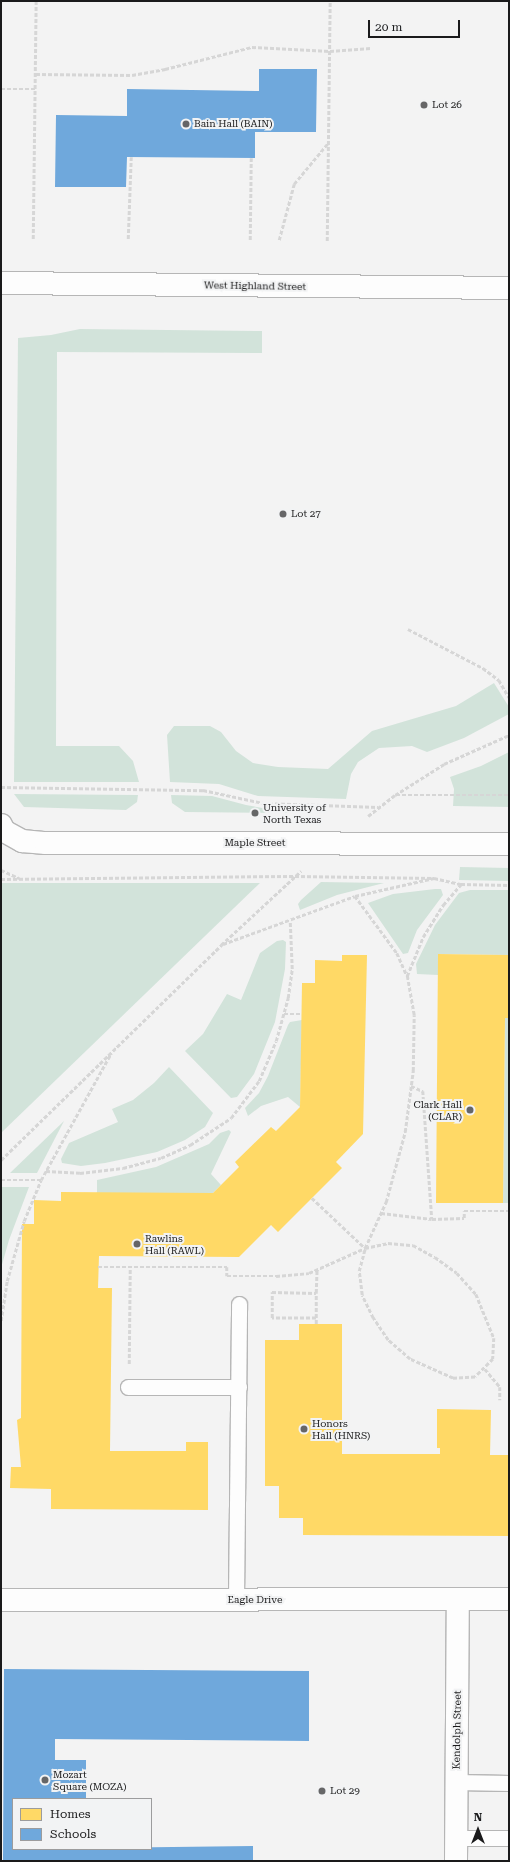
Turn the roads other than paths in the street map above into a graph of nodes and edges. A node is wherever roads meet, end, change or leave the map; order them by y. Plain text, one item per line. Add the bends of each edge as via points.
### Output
1 (1, 283) edge
2 (509, 288) edge
3 (2, 828) edge
4 (509, 844) edge
5 (239, 1304) dead end
6 (128, 1387) dead end
7 (238, 1387) junction
8 (509, 1599) edge
9 (1, 1600) edge
10 (236, 1600) junction
11 (458, 1600) junction
12 (456, 1782) junction
13 (502, 1783) edge
14 (456, 1838) junction
15 (509, 1838) edge
16 (456, 1861) edge

1 - 2 street, West Highland Street
3 - 4 street, Maple Street via 22,840 46,843
5 - 7 lane
6 - 7 lane
7 - 10 lane
8 - 11 street, Eagle Drive
9 - 10 street, Eagle Drive
10 - 11 street, Eagle Drive
11 - 12 street, Kendolph Street
12 - 13 lane
12 - 14 street, Kendolph Street
14 - 15 lane
14 - 16 street, Kendolph Street

